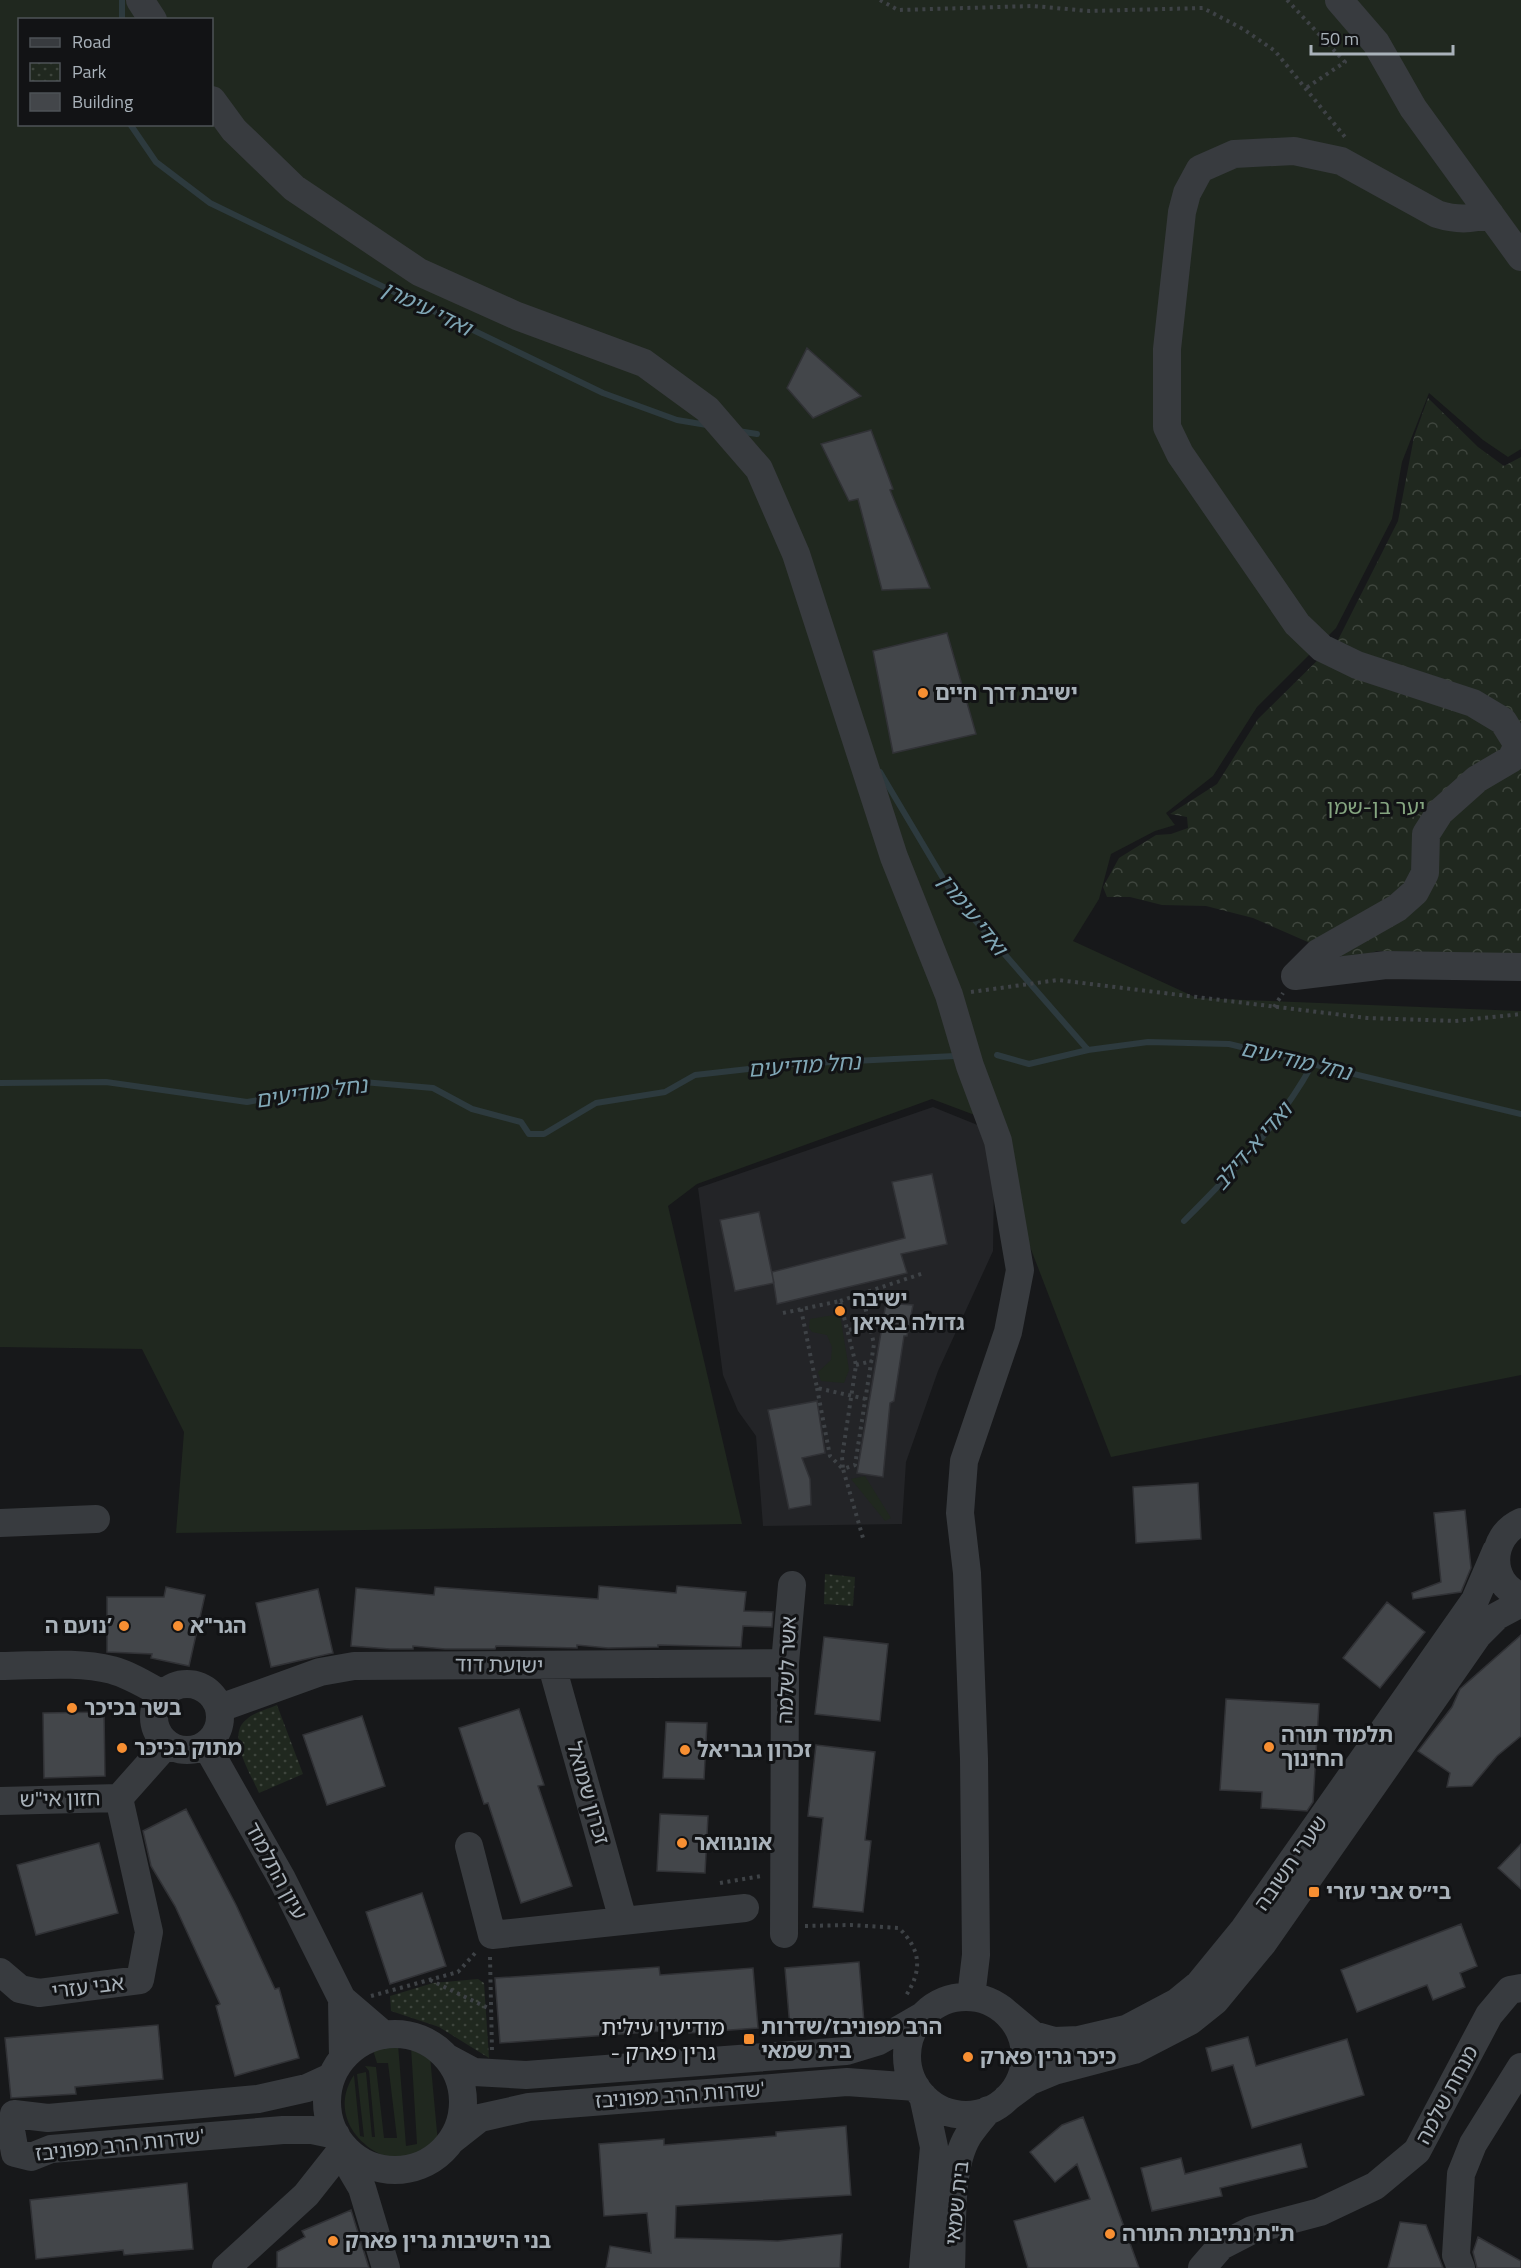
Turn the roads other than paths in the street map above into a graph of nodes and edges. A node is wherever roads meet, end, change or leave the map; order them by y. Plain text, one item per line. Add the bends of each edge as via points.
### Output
1 (140, 0) edge
2 (1339, 0) edge
3 (152, 18) edge
4 (213, 101) edge
5 (1490, 214) junction
6 (1521, 257) edge
7 (1521, 967) edge
8 (96, 1519) dead end
9 (1521, 1522) edge
10 (0, 1523) edge
11 (1496, 1551) junction
12 (792, 1585) dead end
13 (1521, 1596) edge
14 (1521, 1603) edge
15 (785, 1663) junction
16 (0, 1666) edge
17 (552, 1666) junction
18 (162, 1694) junction
19 (220, 1708) junction
20 (167, 1744) junction
21 (206, 1745) junction
22 (119, 1798) junction
23 (0, 1801) edge
24 (469, 1846) dead end
25 (745, 1908) dead end
26 (623, 1920) junction
27 (783, 1931) road end
28 (0, 1972) edge
29 (1521, 1988) edge
30 (971, 1997) junction
31 (352, 1999) junction
32 (912, 2008) junction
33 (1002, 2009) junction
34 (384, 2035) junction
35 (446, 2057) junction
36 (337, 2067) junction
37 (1521, 2067) edge
38 (920, 2092) junction
39 (998, 2104) junction
40 (452, 2140) junction
41 (350, 2154) junction
42 (226, 2268) edge
43 (386, 2268) edge
44 (923, 2268) edge
45 (951, 2268) edge
46 (1202, 2268) edge
47 (1461, 2268) edge

1 - 3 street
2 - 5 street via 1376,43 1413,108
4 - 30 street via 234,130 294,188 419,272 517,316 644,363 707,409 759,469 796,554 894,857 949,996 998,1141 1020,1270 1008,1332 964,1461 960,1513 967,1573 974,1759 976,1955
5 - 6 street
5 - 7 street via 1475,219 1445,217 1341,161 1294,151 1234,154 1200,169 1182,212 1167,349 1167,427 1179,454 1225,523 1297,624 1322,648 1357,665 1473,703 1503,721 1518,745 1511,759 1477,779 1440,812 1426,834 1425,873 1415,892 1397,908 1318,952 1295,976 1386,965
8 - 10 street
9 - 11 street, שערי תשובה via 1502,1537
11 - 13 street via 1496,1567 1502,1582
11 - 33 street, שערי תשובה via 1475,1600 1244,1929 1199,1984 1177,2002 1126,2029 1079,2040 1054,2041 1033,2035
12 - 15 street, אשר לשלמה
14 - 39 street, שערי תשובה via 1497,1616 1478,1635 1263,1943 1215,2001 1190,2021 1134,2050 1054,2071 1030,2081
15 - 17 street, ישועת דוד
15 - 27 street, אשר לשלמה
16 - 18 street via 74,1665 111,1670
17 - 19 street, ישועת דוד via 354,1666 320,1672
17 - 26 street, זכרון שמואל
18 - 19 street via 173,1686 191,1683 214,1697
18 - 20 street via 153,1712 153,1723
19 - 21 street via 219,1727
20 - 21 street via 181,1750
20 - 22 street, חזון אי"ש
21 - 31 street, עיון התלמוד
22 - 23 street, חזון אי"ש
22 - 28 street, אבי עזרי via 149,1932 140,1980 39,1993 20,1989
24 - 26 street via 492,1935
25 - 26 street
29 - 46 street, מנחת שלמה via 1510,1990 1489,2015 1417,2151 1375,2186 1320,2212 1252,2230 1221,2246
30 - 32 street
30 - 33 street
31 - 34 street, עיון התלמוד
31 - 36 street, עיון התלמוד
32 - 35 street, שדרות הרב מפוניבז' via 879,2041 846,2050 526,2075 474,2072
32 - 38 street via 909,2069
33 - 39 street via 1016,2024 1024,2042 1025,2062 1019,2082
34 - 35 street via 411,2036 432,2044
34 - 36 street via 362,2043
35 - 40 street via 456,2070 463,2101
36 - 41 street via 327,2109
36 - 41 street, שדרות הרב מפוניבז' via 307,2088 258,2099 48,2118 14,2114 10,2130 15,2153 31,2157 51,2149 305,2129
37 - 47 street via 1473,2144 1461,2174 1456,2255
38 - 39 street via 937,2107 954,2113 971,2114
38 - 40 street, שדרות הרב מפוניבז' via 848,2082 529,2107 480,2118
38 - 44 street, בית שמאי via 934,2147
39 - 45 street, בית שמאי via 968,2136 961,2153
40 - 41 street via 438,2155 400,2170
41 - 42 street
41 - 43 street

